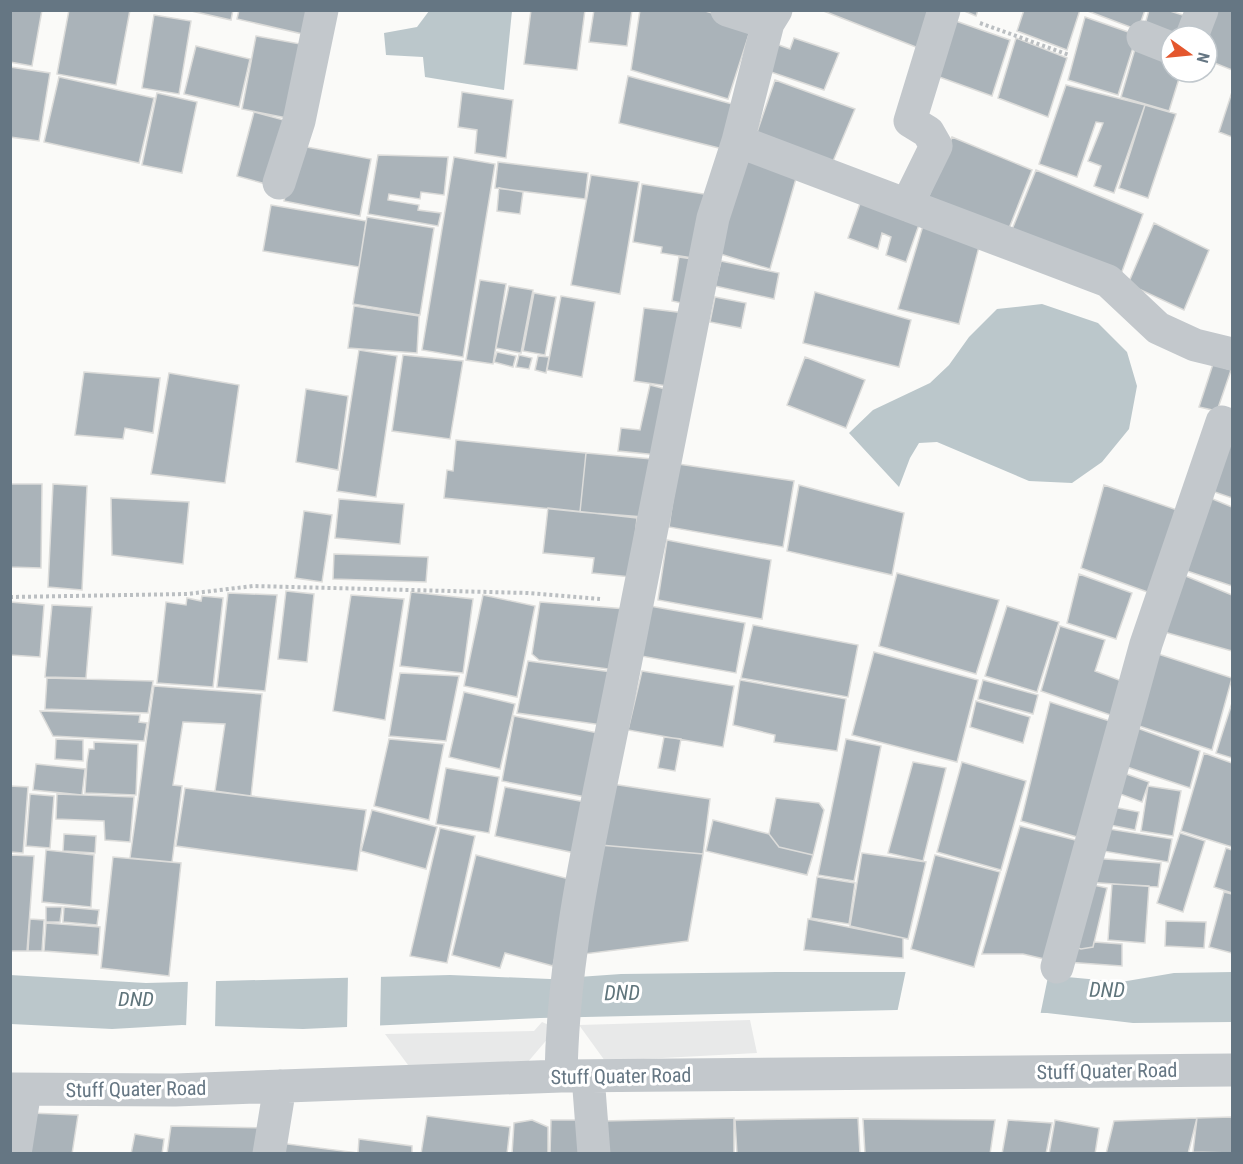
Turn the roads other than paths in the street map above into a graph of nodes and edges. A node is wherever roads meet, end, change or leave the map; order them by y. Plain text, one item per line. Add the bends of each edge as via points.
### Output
1 (322, 10) edge
2 (727, 10) edge
3 (944, 10) edge
4 (772, 17) edge
5 (738, 141) junction
6 (279, 183) dead end
7 (908, 205) junction
8 (1233, 354) edge
9 (1233, 426) edge
10 (1057, 967) dead end
11 (1233, 1070) edge
12 (575, 1076) junction
13 (280, 1086) junction
14 (18, 1089) edge
15 (15, 1154) edge
16 (269, 1154) edge
17 (594, 1154) edge

1 - 6 street via 299,122
2 - 4 street
3 - 7 street via 910,121 928,132 936,146
4 - 5 street
5 - 7 street
5 - 12 street via 712,218 567,975 562,1021
7 - 8 street via 1108,281 1158,328 1195,345
9 - 10 street via 1222,422 1146,644
11 - 12 street, Stuff Quater Road
12 - 13 street, Stuff Quater Road
12 - 17 street
13 - 14 street, Stuff Quater Road
13 - 16 street
14 - 15 street

